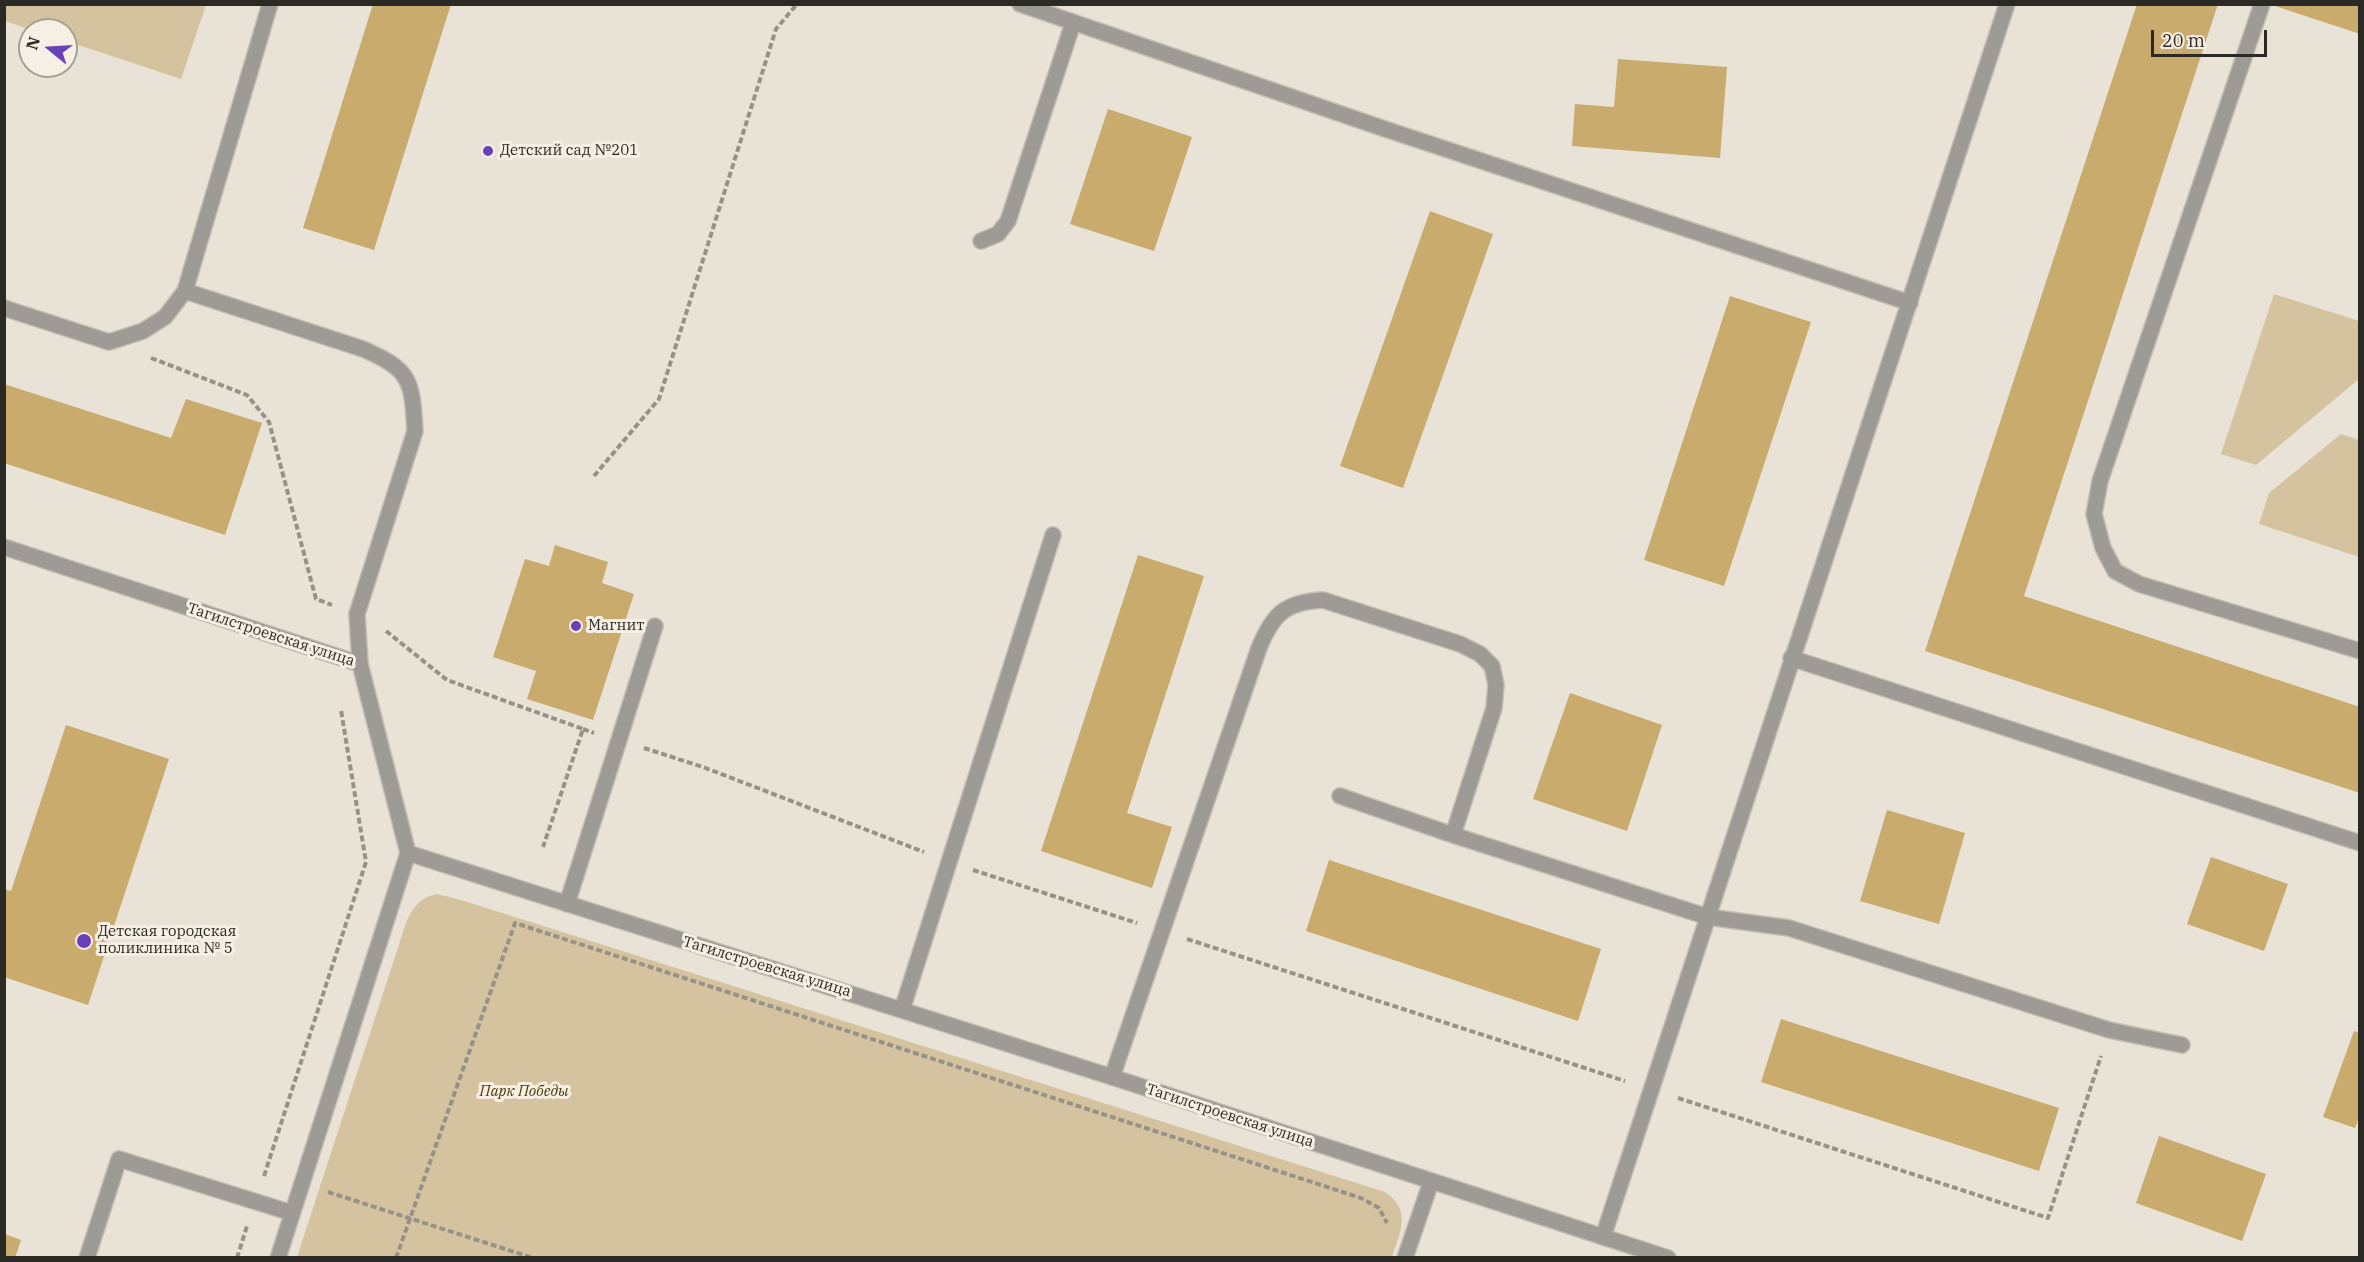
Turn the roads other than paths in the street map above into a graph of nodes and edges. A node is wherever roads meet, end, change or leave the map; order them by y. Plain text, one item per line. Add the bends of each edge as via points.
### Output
1 (270, 4) edge
2 (1020, 4) edge
3 (2007, 4) edge
4 (2262, 4) edge
5 (1073, 23) junction
6 (981, 241) dead end
7 (185, 291) junction
8 (1910, 303) junction
9 (4, 308) edge
10 (1053, 535) dead end
11 (4, 547) edge
12 (655, 626) dead end
13 (2360, 651) edge
14 (1791, 658) junction
15 (360, 664) junction
16 (1340, 796) dead end
17 (1453, 835) junction
18 (2360, 843) edge
19 (408, 853) junction
20 (567, 904) junction
21 (1708, 917) junction
22 (902, 1010) junction
23 (2182, 1045) dead end
24 (1112, 1077) junction
25 (1431, 1182) junction
26 (292, 1213) junction
27 (1603, 1237) junction
28 (87, 1257) edge
29 (278, 1257) edge
30 (1405, 1257) edge
31 (1668, 1257) edge

1 - 7 street
2 - 5 street
3 - 8 street
4 - 13 street via 2100,481 2094,514 2103,548 2115,571 2139,584
5 - 6 street via 1008,221 998,234
5 - 8 street
7 - 9 street via 165,317 143,331 110,342
7 - 15 street via 363,349 404,372 413,400 415,431 357,614
8 - 14 street
10 - 22 street
11 - 15 street, Тагилстроевская улица
12 - 20 street
14 - 18 street
14 - 21 street
15 - 19 street, Тагилстроевская улица
16 - 17 street
17 - 21 street
17 - 24 street via 1494,708 1496,685 1492,666 1480,654 1460,644 1323,600 1301,602 1281,611 1259,648
19 - 20 street, Тагилстроевская улица
19 - 26 street
20 - 22 street, Тагилстроевская улица
21 - 23 street via 1789,928 2109,1030
21 - 27 street
22 - 24 street, Тагилстроевская улица
24 - 25 street, Тагилстроевская улица
25 - 27 street, Тагилстроевская улица
25 - 30 street
26 - 28 street via 119,1159
26 - 29 street
27 - 31 street, Тагилстроевская улица

